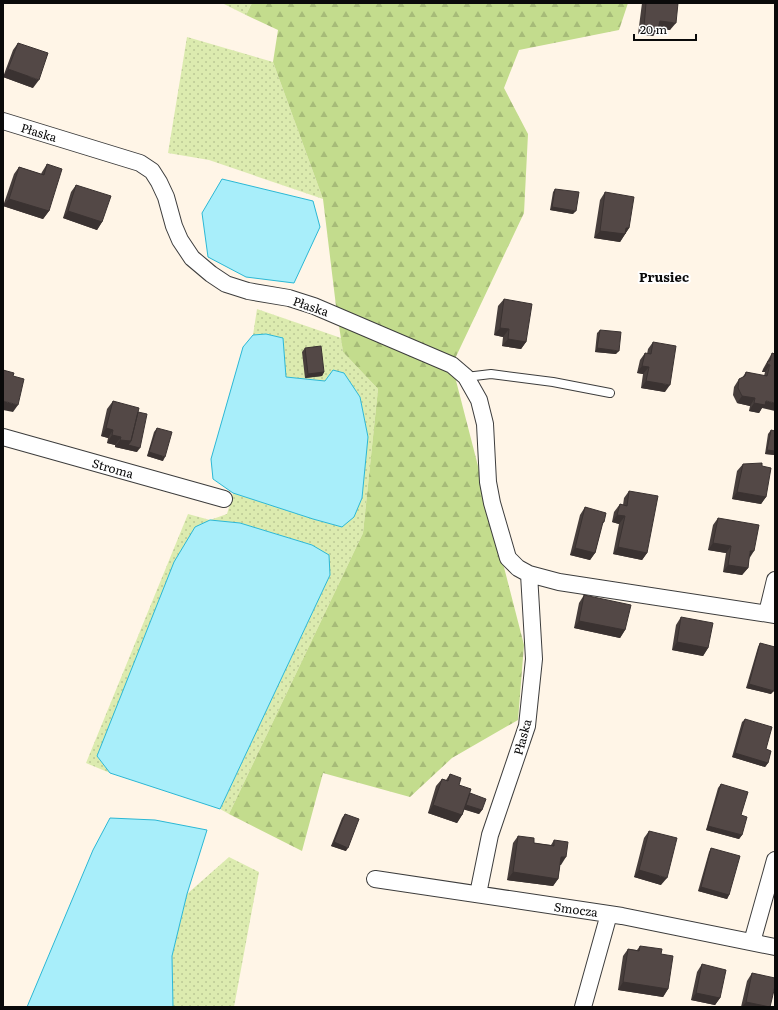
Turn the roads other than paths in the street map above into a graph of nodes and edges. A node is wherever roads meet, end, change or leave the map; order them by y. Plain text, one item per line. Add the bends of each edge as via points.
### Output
1 (3, 121) edge
2 (466, 377) junction
3 (610, 392) dead end
4 (3, 436) edge
5 (224, 499) dead end
6 (528, 574) junction
7 (775, 580) edge
8 (771, 614) edge
9 (775, 860) edge
10 (375, 879) dead end
11 (478, 894) junction
12 (609, 914) junction
13 (752, 942) junction
14 (775, 947) edge
15 (583, 1007) edge

1 - 2 street, Płaska via 140,163 152,171 166,196 180,240 192,258 226,284 314,306 452,365
2 - 3 lane via 491,374
2 - 6 street, Płaska via 479,400 485,424 488,482 508,558
4 - 5 street, Stroma
6 - 8 street, Płaska via 559,582
6 - 11 street, Płaska via 534,659 527,726 490,835
7 - 8 street, Płaska
9 - 13 street
10 - 11 street, Smocza
11 - 12 street, Smocza
12 - 13 street, Smocza
12 - 15 street
13 - 14 street, Smocza

